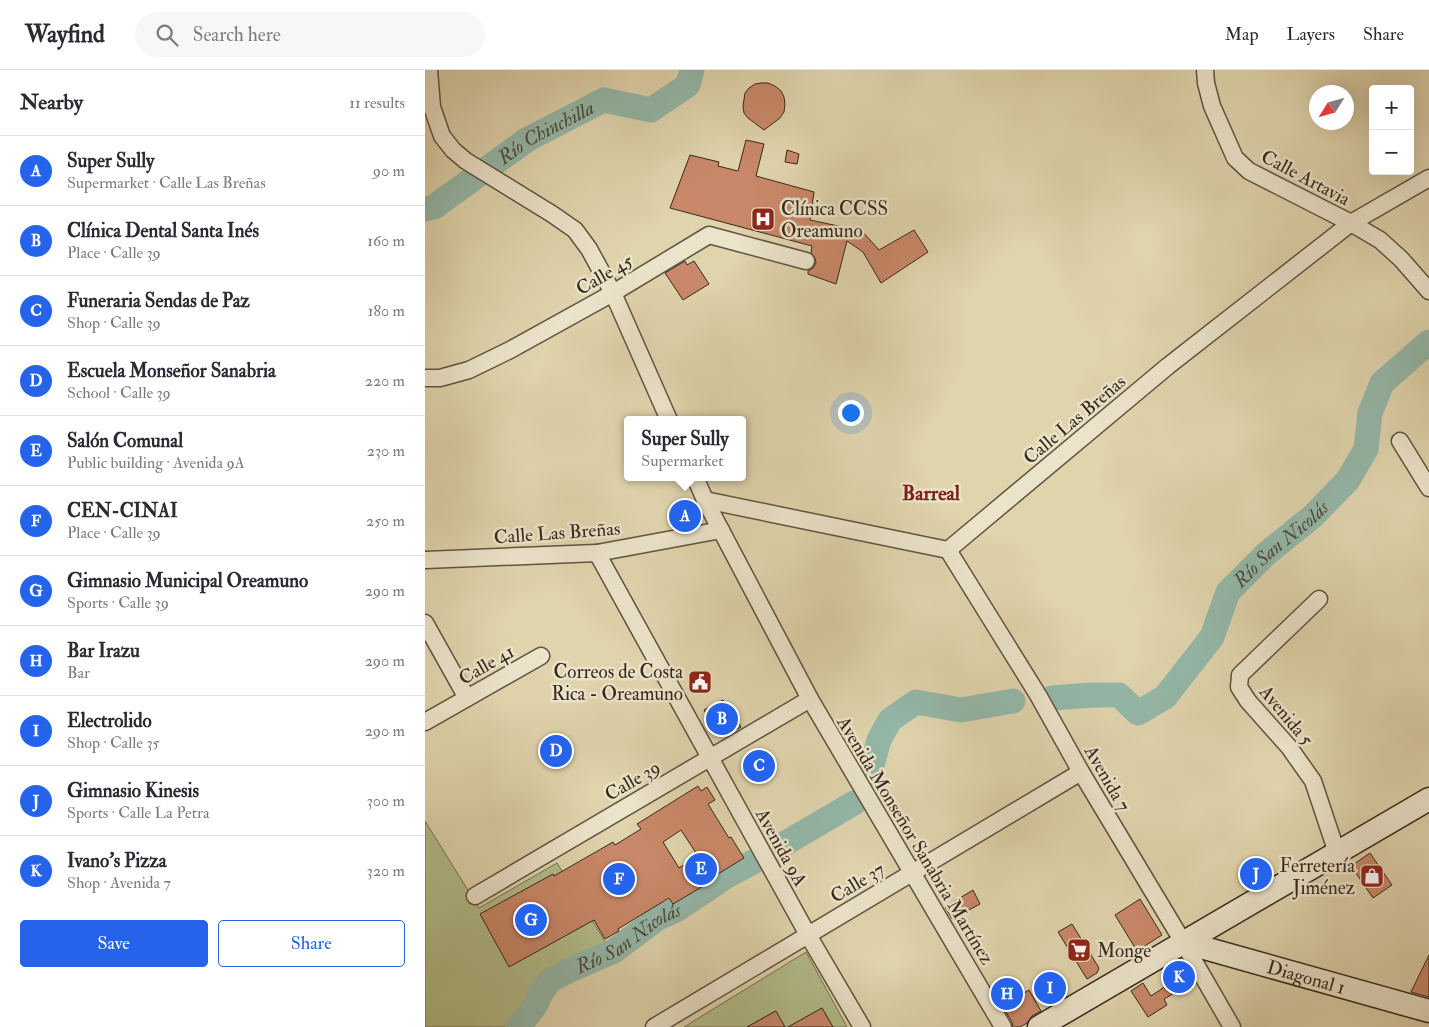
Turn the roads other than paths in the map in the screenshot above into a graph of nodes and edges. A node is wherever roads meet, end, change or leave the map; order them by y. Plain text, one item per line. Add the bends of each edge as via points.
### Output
1 (429, 70) edge
2 (1205, 70) edge
3 (425, 134) edge
4 (442, 136) junction
5 (1429, 178) edge
6 (1351, 223) junction
7 (806, 261) dead end
8 (1427, 286) edge
9 (613, 293) junction
10 (425, 378) edge
11 (667, 416) edge
12 (1400, 442) dead end
13 (697, 481) edge
14 (1429, 488) edge
15 (705, 500) junction
16 (721, 530) junction
17 (948, 550) junction
18 (597, 553) junction
19 (425, 560) edge
20 (1319, 599) dead end
21 (425, 623) edge
22 (541, 656) dead end
23 (467, 698) junction
24 (810, 699) junction
25 (425, 722) edge
26 (710, 758) junction
27 (1081, 772) junction
28 (1429, 799) edge
29 (1337, 853) junction
30 (913, 872) junction
31 (475, 896) dead end
32 (808, 935) junction
33 (1183, 942) junction
34 (1429, 1011) edge
35 (658, 1026) edge
36 (862, 1027) edge
37 (1003, 1027) edge
38 (1039, 1027) edge
39 (1232, 1027) edge

1 - 4 street via 432,107
2 - 6 street, Calle Artavia via 1212,106 1235,158 1249,171
3 - 4 street
4 - 9 street via 466,162 575,230
5 - 6 street, Calle Las Breñas
6 - 8 street, Calle Artavia via 1380,240
6 - 17 street, Calle Las Breñas via 1168,366
7 - 9 street, Calle 45 via 709,235
9 - 10 street, Calle 45 via 469,370 440,378
9 - 11 street
12 - 14 street
13 - 15 street, Avenida Monseñor Sanabria Martínez
15 - 16 street, Avenida Monseñor Sanabria Martínez
15 - 17 street
16 - 18 street, Calle Las Breñas
16 - 24 street, Avenida Monseñor Sanabria Martínez
17 - 27 street, Avenida 7 via 1038,695
18 - 19 street, Calle Las Breñas
18 - 26 street, Avenida 9A
20 - 29 street, Avenida 5 via 1241,675 1239,687 1313,780
21 - 23 street
22 - 23 street, Calle 41
23 - 25 street, Calle 41
24 - 26 street, Calle 39
24 - 30 street, Avenida Monseñor Sanabria Martínez
26 - 31 street, Calle 39
26 - 32 street, Avenida 9A
27 - 30 street, Calle 37
27 - 33 street, Avenida 7
28 - 29 main road
29 - 33 main road
30 - 32 street, Calle 37
30 - 37 street, Avenida Monseñor Sanabria Martínez
32 - 35 street, Calle 37
32 - 36 street, Avenida 9A
33 - 34 main road, Diagonal 1
33 - 38 main road
33 - 39 street, Avenida 7

